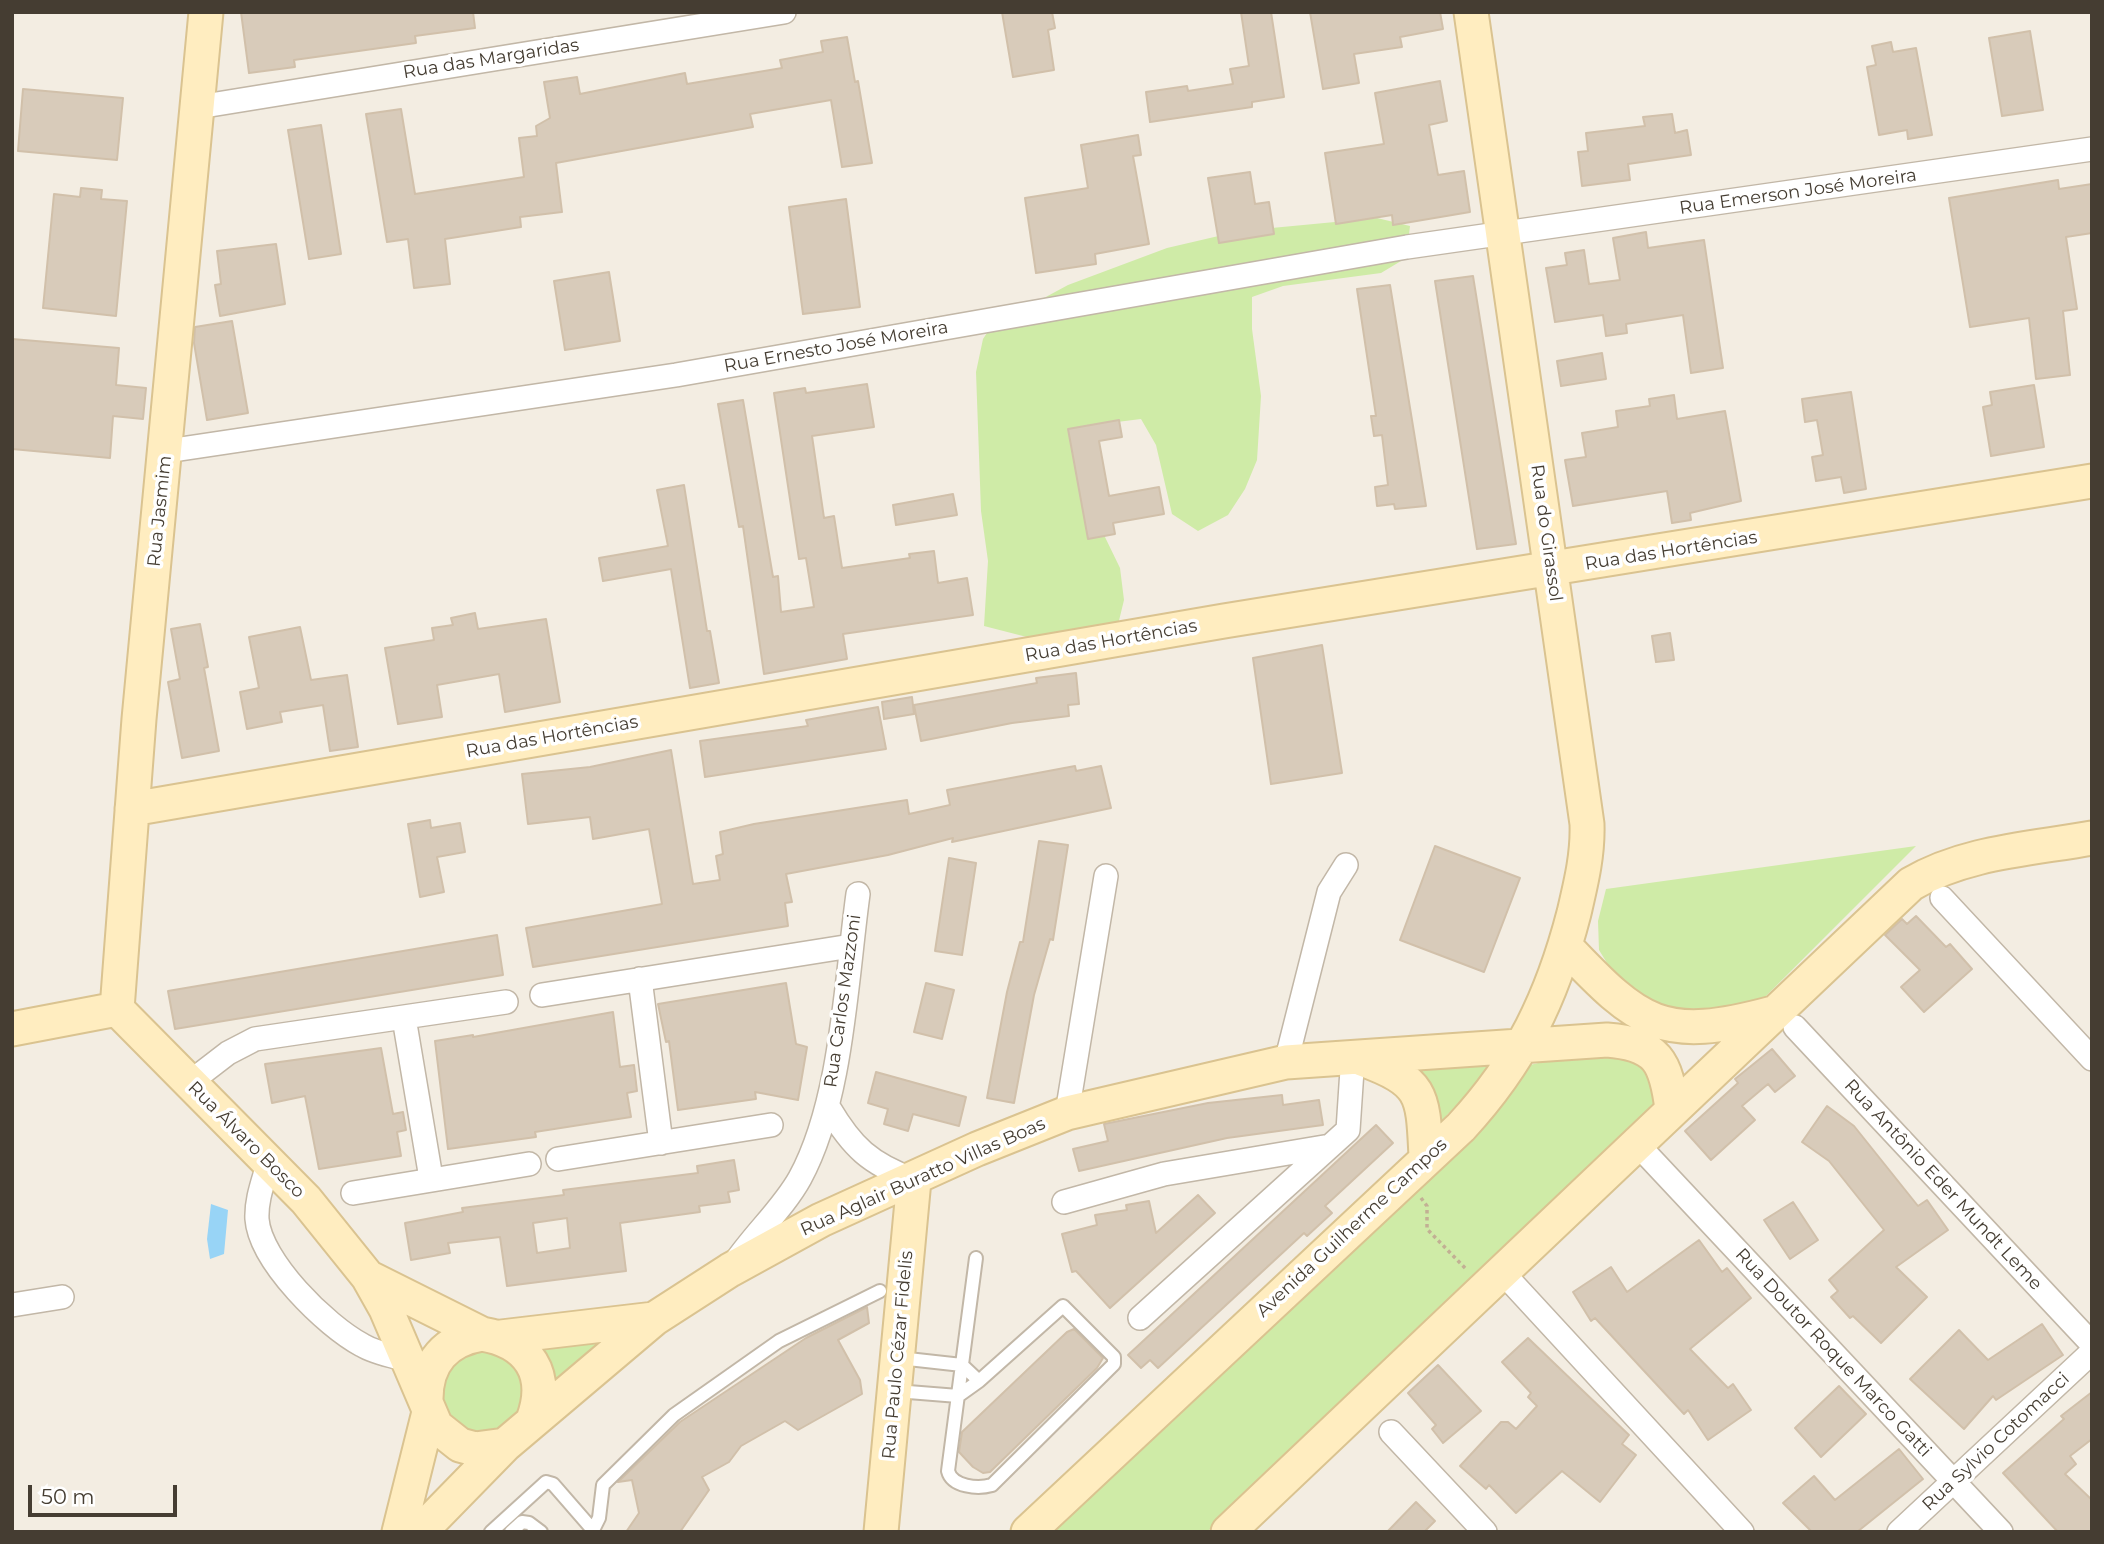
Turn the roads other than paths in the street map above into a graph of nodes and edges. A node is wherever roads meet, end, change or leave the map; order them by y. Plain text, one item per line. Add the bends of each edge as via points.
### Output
1 (206, 12) edge
2 (784, 12) edge
3 (1471, 12) edge
4 (198, 107) junction
5 (2092, 149) edge
6 (1505, 235) junction
7 (167, 451) junction
8 (2092, 481) edge
9 (1551, 571) junction
10 (132, 809) junction
11 (2092, 838) edge
12 (1346, 864) dead end
13 (1106, 876) dead end
14 (858, 894) dead end
15 (1942, 898) dead end
16 (851, 946) junction
17 (1566, 946) junction
18 (640, 979) junction
19 (542, 995) dead end
20 (506, 1002) dead end
21 (117, 1009) junction
22 (404, 1018) junction
23 (1785, 1019) junction
24 (12, 1029) edge
25 (1524, 1045) junction
26 (1353, 1055) junction
27 (2092, 1059) edge
28 (1286, 1062) junction
29 (190, 1083) junction
30 (829, 1108) junction
31 (1672, 1108) junction
32 (1067, 1113) junction
33 (771, 1125) dead end
34 (661, 1143) junction
35 (1637, 1144) junction
36 (1330, 1146) junction
37 (558, 1159) dead end
38 (270, 1161) junction
39 (529, 1164) dead end
40 (1416, 1168) junction
41 (431, 1178) junction
42 (914, 1180) junction
43 (353, 1193) dead end
44 (1064, 1202) dead end
45 (976, 1258) dead end
46 (730, 1270) junction
47 (368, 1277) junction
48 (1495, 1280) junction
49 (880, 1291) dead end
50 (62, 1297) dead end
51 (12, 1305) edge
52 (1140, 1318) dead end
53 (654, 1319) junction
54 (491, 1336) junction
55 (2092, 1343) edge
56 (2092, 1352) edge
57 (897, 1358) junction
58 (408, 1360) junction
59 (962, 1365) junction
60 (979, 1381) junction
61 (894, 1391) junction
62 (958, 1396) junction
63 (428, 1406) junction
64 (533, 1420) junction
65 (1391, 1432) dead end
66 (505, 1445) junction
67 (1954, 1482) junction
68 (592, 1531) edge
69 (882, 1531) edge
70 (399, 1532) edge
71 (420, 1532) edge
72 (491, 1532) edge
73 (511, 1532) edge
74 (541, 1532) edge
75 (1028, 1532) edge
76 (1228, 1532) edge
77 (1485, 1532) edge
78 (1742, 1532) edge
79 (1899, 1532) edge
80 (2001, 1532) edge

1 - 4 main road, Rua Jasmim
2 - 4 street, Rua das Margaridas
3 - 6 main road, Rua do Girassol
4 - 7 main road, Rua Jasmim
5 - 6 street, Rua Emerson José Moreira
6 - 7 street, Rua Ernesto José Moreira via 1290,266 676,375
6 - 9 main road, Rua do Girassol
7 - 10 main road, Rua Jasmim
8 - 9 main road, Rua das Hortências
9 - 10 main road, Rua das Hortências via 1224,621
9 - 17 main road, Rua do Girassol via 1588,840
10 - 21 main road, Rua Jasmim
11 - 23 main road via 1975,858 1939,868 1911,884
12 - 28 street via 1329,892
13 - 32 street
14 - 16 street, Rua Carlos Mazzoni
15 - 27 street
16 - 18 street
16 - 30 street, Rua Carlos Mazzoni
17 - 23 main road via 1609,992 1652,1021 1702,1026
17 - 25 main road, Rua do Girassol
18 - 19 street
18 - 34 street
20 - 22 street
21 - 24 main road
21 - 29 main road, Rua Álvaro Bosco
22 - 29 street via 255,1039 228,1053
22 - 41 street
23 - 31 main road
23 - 55 street, Rua Antônio Eder Mundt Leme
25 - 26 main road, Rua Aglair Buratto Villas Boas
25 - 31 main road via 1629,1042 1658,1059 1668,1075
25 - 40 main road, Avenida Guilherme Campos via 1496,1090
26 - 28 main road, Rua Aglair Buratto Villas Boas
26 - 36 street via 1348,1130
26 - 40 main road via 1394,1071 1411,1083 1420,1098 1424,1119
28 - 32 main road, Rua Aglair Buratto Villas Boas
29 - 38 main road, Rua Álvaro Bosco
30 - 42 street, Rua Carlos Mazzoni via 865,1156
30 - 46 street, Rua Carlos Mazzoni via 799,1181
31 - 35 main road
32 - 42 main road, Rua Aglair Buratto Villas Boas
33 - 34 street
34 - 37 street
35 - 48 main road
35 - 67 street, Rua Doutor Roque Marco Gatti
36 - 44 street via 1164,1174
36 - 52 street
38 - 47 main road, Rua Álvaro Bosco
38 - 58 street via 258,1199 257,1222 291,1284 348,1337
39 - 41 street
40 - 75 main road, Avenida Guilherme Campos
41 - 43 street
42 - 46 main road, Rua Aglair Buratto Villas Boas via 821,1220
42 - 57 main road, Rua Paulo Cézar Fidelis
45 - 59 lane
46 - 53 main road, Rua Aglair Buratto Villas Boas
47 - 54 main road, Rua Álvaro Bosco
47 - 58 main road, Rua Álvaro Bosco
48 - 76 main road
48 - 78 street
49 - 68 lane via 779,1341 674,1415 603,1485 599,1518
50 - 51 street
53 - 54 main road
53 - 64 main road, Rua Aglair Buratto Villas Boas
54 - 63 main road via 452,1343 440,1354 428,1375
54 - 64 main road, Rua Álvaro Bosco via 528,1356 536,1371 539,1396
56 - 67 street, Rua Sylvio Cotomacci
57 - 59 lane
57 - 61 main road, Rua Paulo Cézar Fidelis
58 - 63 main road, Rua Álvaro Bosco
59 - 60 lane
59 - 62 lane
60 - 62 lane
60 - 62 lane via 1063,1306 1115,1361 992,1485 950,1479
61 - 62 lane
61 - 69 main road, Rua Paulo Cézar Fidelis
63 - 66 main road, Rua Álvaro Bosco via 436,1426 460,1445 491,1449
63 - 70 main road
64 - 66 main road, Rua Aglair Buratto Villas Boas
65 - 77 street
66 - 71 main road, Rua Aglair Buratto Villas Boas
67 - 79 street, Rua Sylvio Cotomacci
67 - 80 street, Rua Doutor Roque Marco Gatti
68 - 72 lane via 553,1484 546,1482
73 - 74 lane via 522,1522

